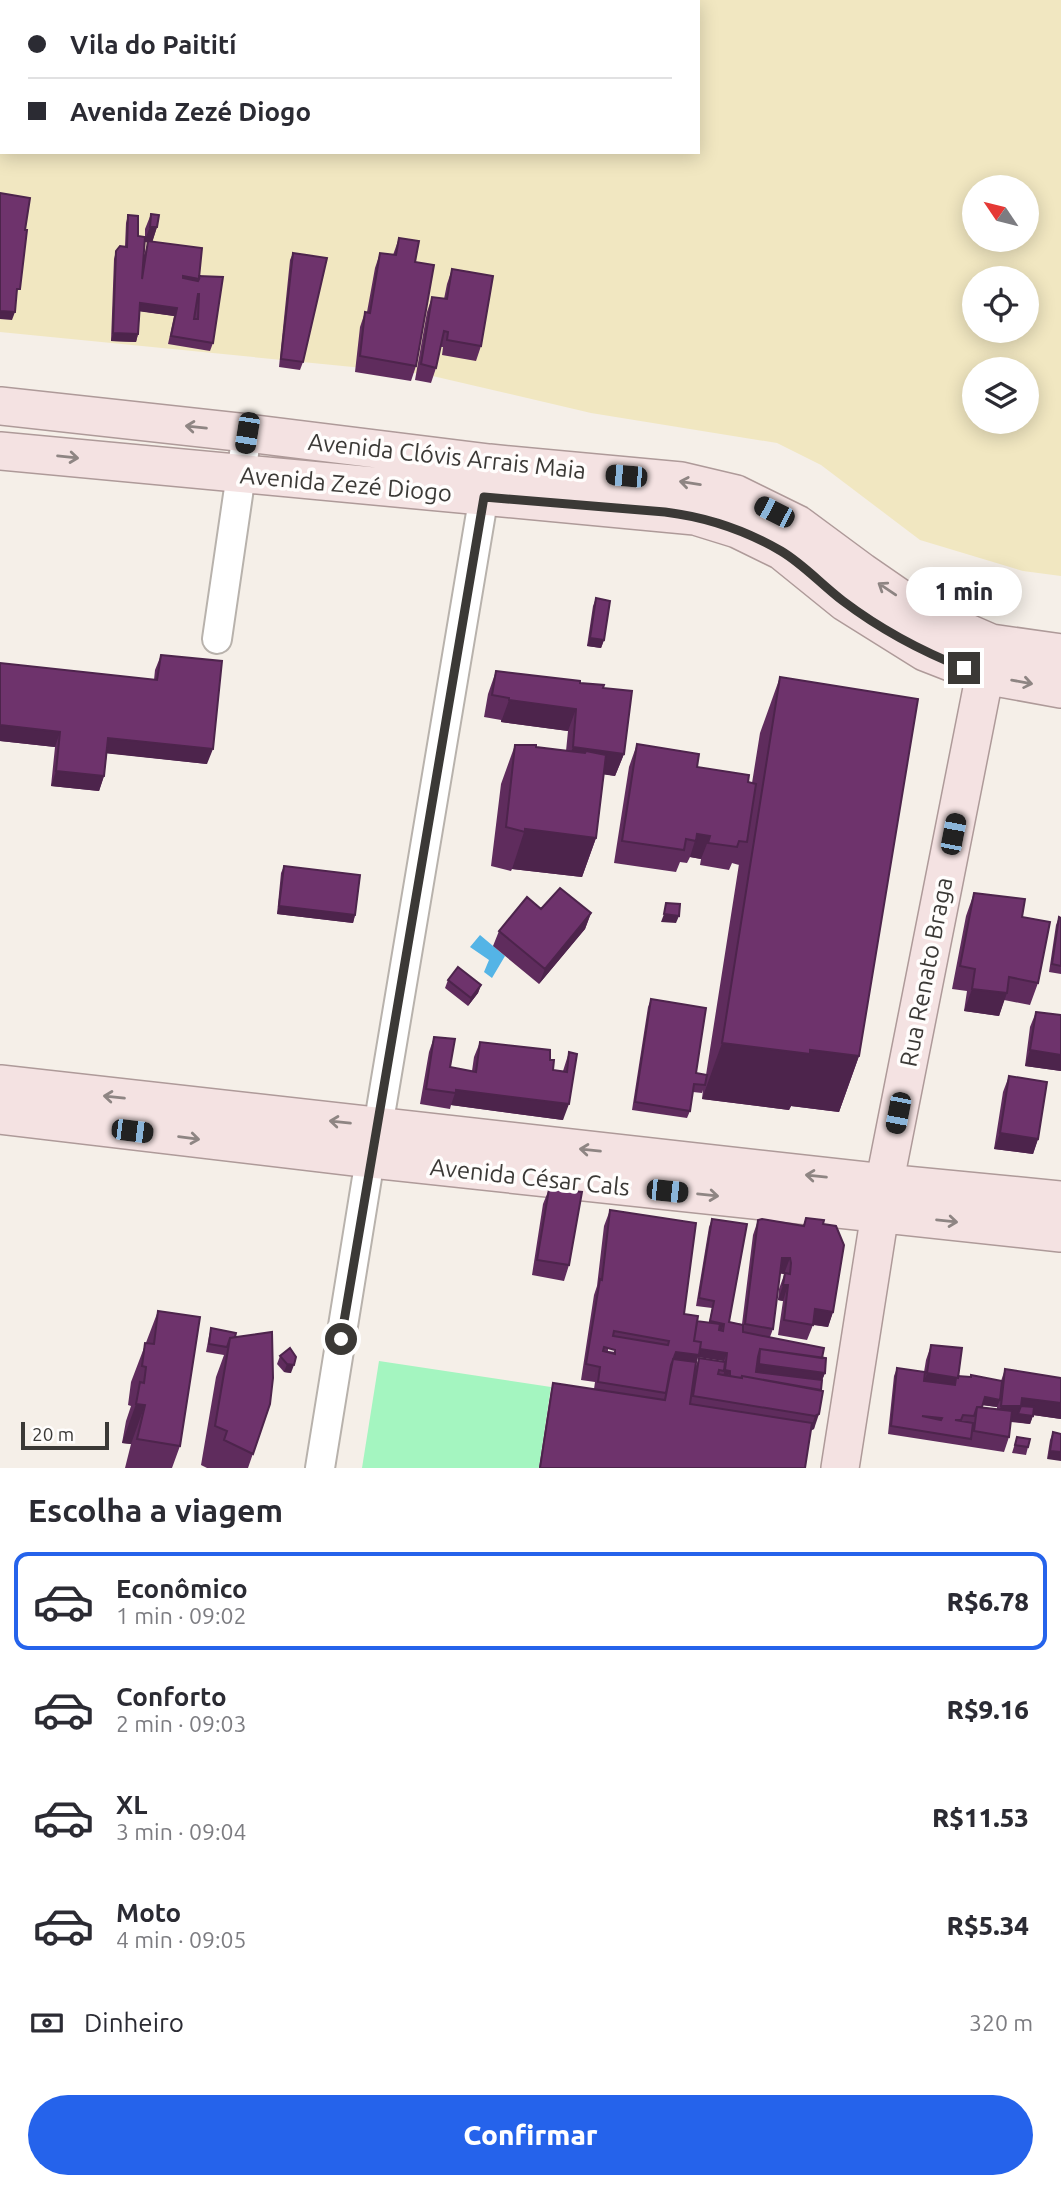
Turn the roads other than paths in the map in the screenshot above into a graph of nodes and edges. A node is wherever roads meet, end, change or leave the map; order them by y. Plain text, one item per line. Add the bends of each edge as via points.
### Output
1 (0, 406) edge
2 (247, 433) junction
3 (0, 451) edge
4 (241, 475) junction
5 (486, 480) junction
6 (217, 639) dead end
7 (1061, 653) edge
8 (987, 659) junction
9 (1061, 689) edge
10 (0, 1084) edge
11 (0, 1115) edge
12 (374, 1143) junction
13 (882, 1198) junction
14 (1061, 1200) edge
15 (1061, 1233) edge
16 (320, 1468) edge
17 (840, 1468) edge

2 -> 1 main road, Avenida Clóvis Arrais Maia
2 - 4 street
2 - 5 main road, Avenida Clóvis Arrais Maia
3 -> 4 main road, Avenida Zezé Diogo
4 - 5 main road, Avenida Zezé Diogo
4 - 6 street
5 - 8 main road, Avenida Zezé Diogo via 715,522 782,551 845,602 925,652
5 - 12 street
7 - 8 main road
8 -> 9 main road
8 - 13 main road, Rua Renato Braga
12 -> 10 main road, Avenida César Cals
11 -> 12 main road, Avenida César Cals
12 - 13 main road, Avenida César Cals
12 - 16 street
13 - 14 main road, Avenida César Cals
13 -> 15 main road, Avenida César Cals
13 - 17 main road, Rua Renato Braga

